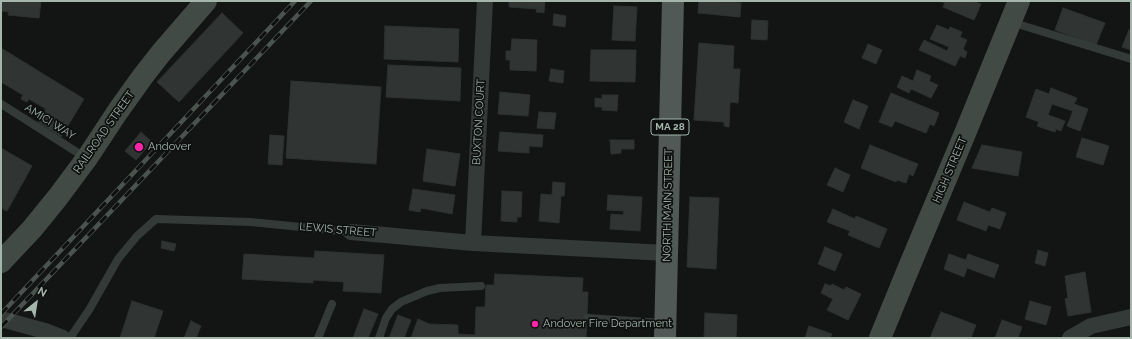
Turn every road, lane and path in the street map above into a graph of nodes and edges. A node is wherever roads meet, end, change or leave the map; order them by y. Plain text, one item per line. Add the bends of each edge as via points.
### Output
1 (206, 1) edge
2 (485, 1) edge
3 (672, 1) edge
4 (1019, 1) edge
5 (1011, 21) junction
6 (1131, 59) edge
7 (1, 104) edge
8 (87, 158) junction
9 (351, 232) joint
10 (473, 243) junction
11 (667, 253) junction
12 (1, 262) edge
13 (481, 286) dead end
14 (332, 304) dead end
15 (1131, 316) edge
16 (587, 318) dead end
17 (1, 319) edge
18 (665, 330) edge
19 (63, 338) edge
20 (70, 338) edge
21 (318, 338) edge
22 (379, 338) edge
23 (880, 338) edge
24 (1070, 338) edge

1 - 8 main road, RAILROAD STREET via 139,82
2 - 10 street, BUXTON COURT
3 - 11 main road, NORTH MAIN STREET / MA 28
4 - 5 main road, HIGH STREET
5 - 6 lane
5 - 23 main road, HIGH STREET
7 - 8 lane, AMICI WAY
8 - 12 main road, RAILROAD STREET via 49,208
9 - 10 street, LEWIS STREET
9 - 20 lane, LEWIS STREET via 251,222 156,219 137,236 118,259
10 - 11 street, LEWIS STREET
11 - 18 main road, NORTH MAIN STREET / MA 28
13 - 22 lane via 440,288 401,302 386,318
14 - 21 lane
15 - 24 street via 1091,326
16 - 18 lane
17 - 19 street

